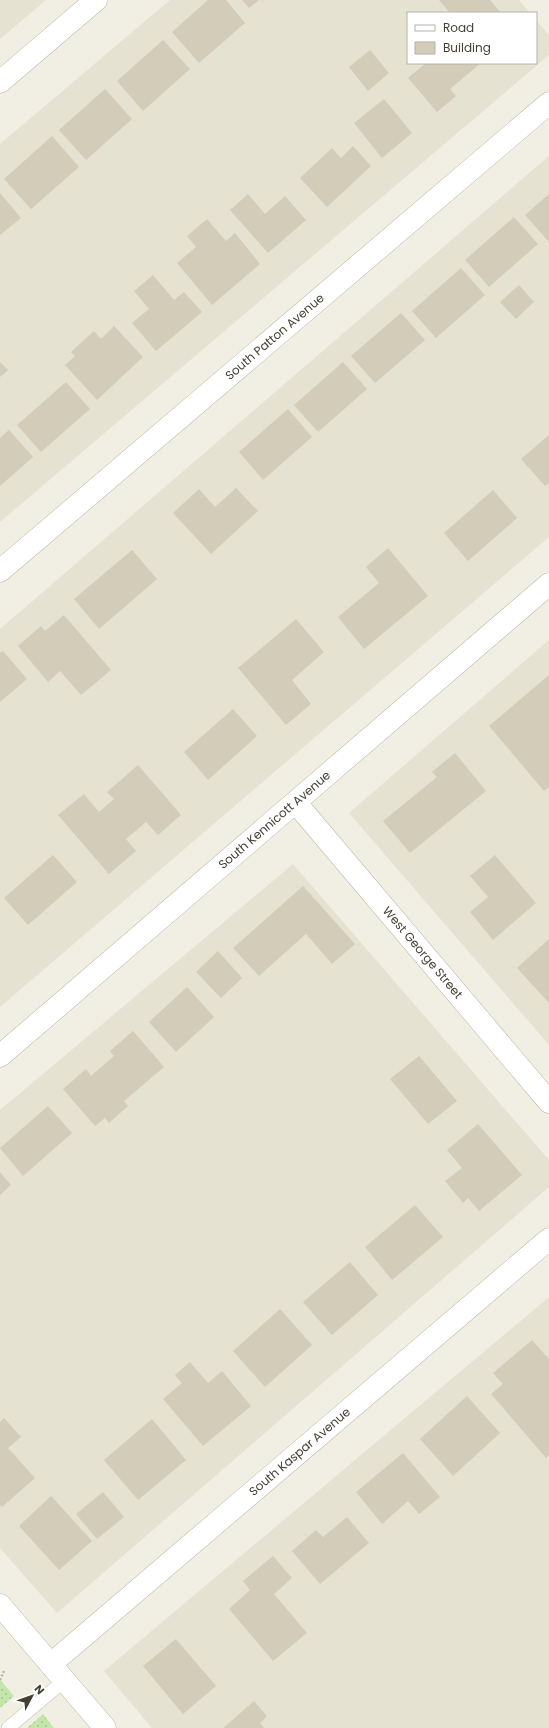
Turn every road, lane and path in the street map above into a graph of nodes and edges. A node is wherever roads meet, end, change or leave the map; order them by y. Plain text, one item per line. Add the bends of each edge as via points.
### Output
1 (96, 0) edge
2 (0, 82) edge
3 (549, 103) edge
4 (0, 571) edge
5 (549, 584) edge
6 (296, 803) junction
7 (0, 1056) edge
8 (549, 1102) edge
9 (549, 1239) edge
10 (0, 1605) edge
11 (4, 1671) dead end
12 (58, 1672) junction
13 (0, 1680) edge
14 (8, 1728) edge
15 (105, 1728) edge

1 - 2 street
3 - 4 street, South Patton Avenue
5 - 6 street, South Kennicott Avenue
6 - 7 street, South Kennicott Avenue
6 - 8 street, West George Street
9 - 12 street, South Kaspar Avenue
10 - 12 street
11 - 13 path
12 - 14 lane
12 - 15 street

